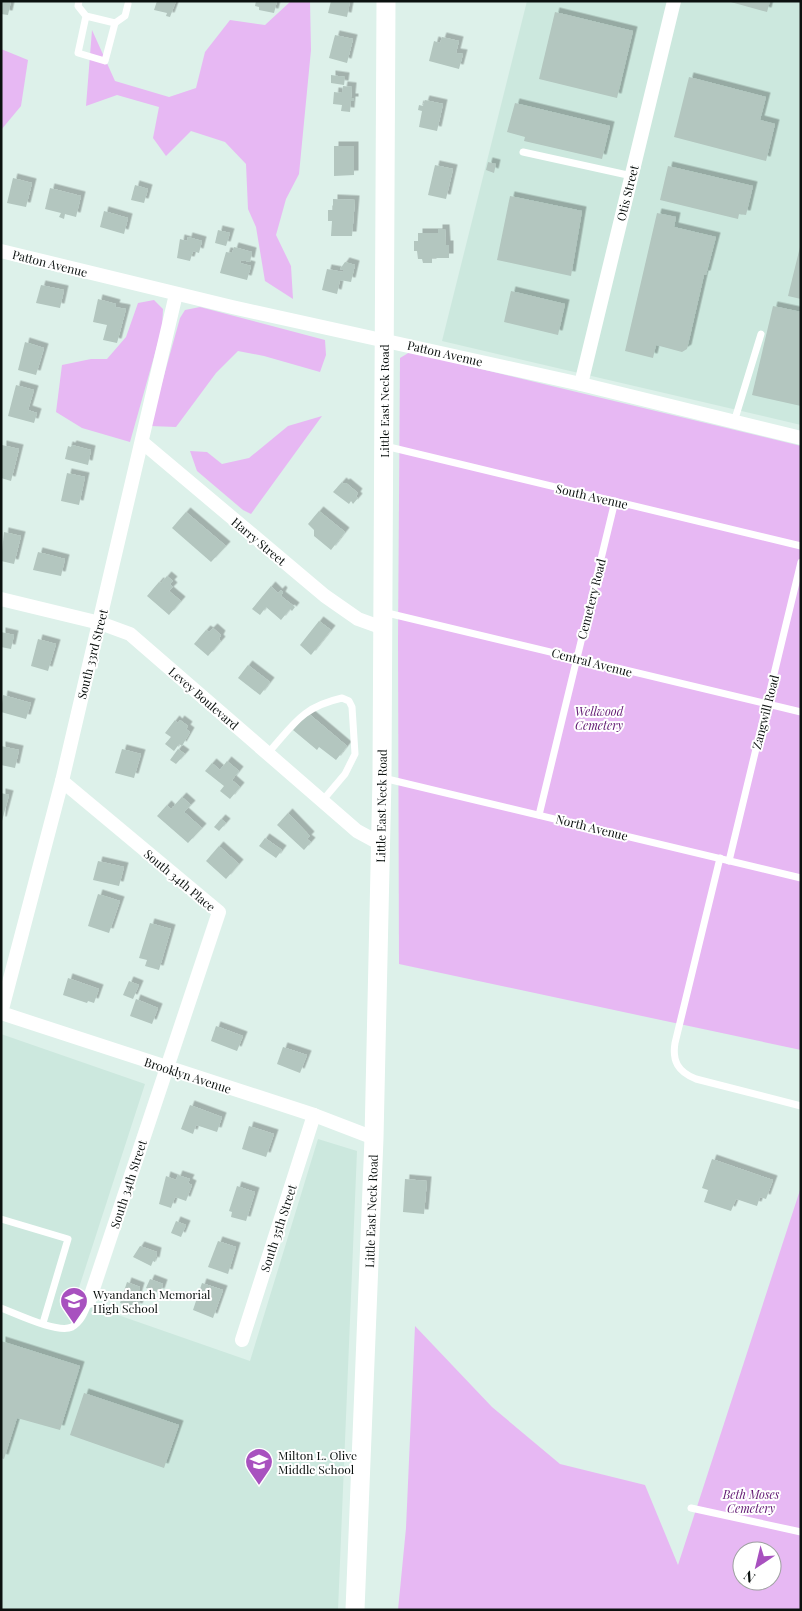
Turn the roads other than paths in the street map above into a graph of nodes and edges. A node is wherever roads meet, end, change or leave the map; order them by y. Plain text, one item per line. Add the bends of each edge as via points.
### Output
1 (79, 1) edge
2 (386, 1) edge
3 (674, 1) edge
4 (128, 4) dead end
5 (86, 16) junction
6 (115, 23) junction
7 (523, 152) dead end
8 (632, 176) junction
9 (1, 251) edge
10 (176, 294) junction
11 (761, 334) dead end
12 (384, 340) junction
13 (581, 384) junction
14 (734, 422) junction
15 (801, 438) edge
16 (142, 442) junction
17 (384, 446) junction
18 (615, 501) junction
19 (801, 546) edge
20 (801, 562) edge
21 (1, 599) edge
22 (383, 620) junction
23 (100, 623) junction
24 (576, 658) junction
25 (767, 704) junction
26 (801, 712) edge
27 (268, 753) junction
28 (382, 778) junction
29 (62, 780) junction
30 (322, 800) junction
31 (539, 815) junction
32 (381, 844) junction
33 (720, 858) junction
34 (729, 861) junction
35 (801, 878) edge
36 (1, 1013) edge
37 (167, 1068) junction
38 (801, 1106) edge
39 (314, 1115) junction
40 (374, 1138) junction
41 (1, 1219) edge
42 (90, 1301) joint
43 (1, 1308) edge
44 (43, 1323) junction
45 (242, 1340) dead end
46 (691, 1508) dead end
47 (801, 1532) edge
48 (355, 1610) edge

1 - 5 lane via 78,6
2 - 12 main road, Little East Neck Road
3 - 8 street, Otis Street
4 - 6 lane via 125,16
5 - 6 lane
5 - 6 lane via 78,53 105,61
7 - 8 lane
8 - 13 street, Otis Street
9 - 10 street, Patton Avenue
10 - 12 street, Patton Avenue
10 - 16 street, South 33rd Street
11 - 14 lane
12 - 13 street, Patton Avenue
12 - 17 main road, Little East Neck Road
13 - 14 street, Patton Avenue
14 - 15 street, Patton Avenue
16 - 22 street, Harry Street via 320,593 358,619
16 - 23 street, South 33rd Street
17 - 18 lane, South Avenue
17 - 22 main road, Little East Neck Road
18 - 19 lane, South Avenue
18 - 24 lane, Cemetery Road
20 - 25 lane, Zangwill Road
21 - 23 street, Levey Boulevard
22 - 24 lane, Central Avenue
22 - 28 main road, Little East Neck Road
23 - 27 street, Levey Boulevard via 130,634
23 - 29 street, South 33rd Street
24 - 25 lane, Central Avenue
24 - 31 lane, Cemetery Road
25 - 26 lane, Central Avenue
25 - 34 lane, Zangwill Road
27 - 30 street, Levey Boulevard
27 - 30 lane via 311,707 342,698 349,701 355,754 345,774
28 - 31 lane, North Avenue
28 - 32 main road, Little East Neck Road
29 - 36 street, South 33rd Street
29 - 37 street, South 34th Place via 219,912
30 - 32 street, Levey Boulevard via 357,831
31 - 33 lane, North Avenue
32 - 40 main road, Little East Neck Road
33 - 34 lane, North Avenue
33 - 38 lane via 676,1043 676,1062 682,1072 696,1079
34 - 35 lane, North Avenue
36 - 37 street, Brooklyn Avenue
37 - 39 street, Brooklyn Avenue
37 - 42 street, South 34th Street
39 - 40 street, Brooklyn Avenue
39 - 45 street, South 35th Street
40 - 48 main road, Little East Neck Road
41 - 44 lane via 68,1240
42 - 44 lane via 82,1318 72,1327 60,1329
43 - 44 lane
46 - 47 lane

